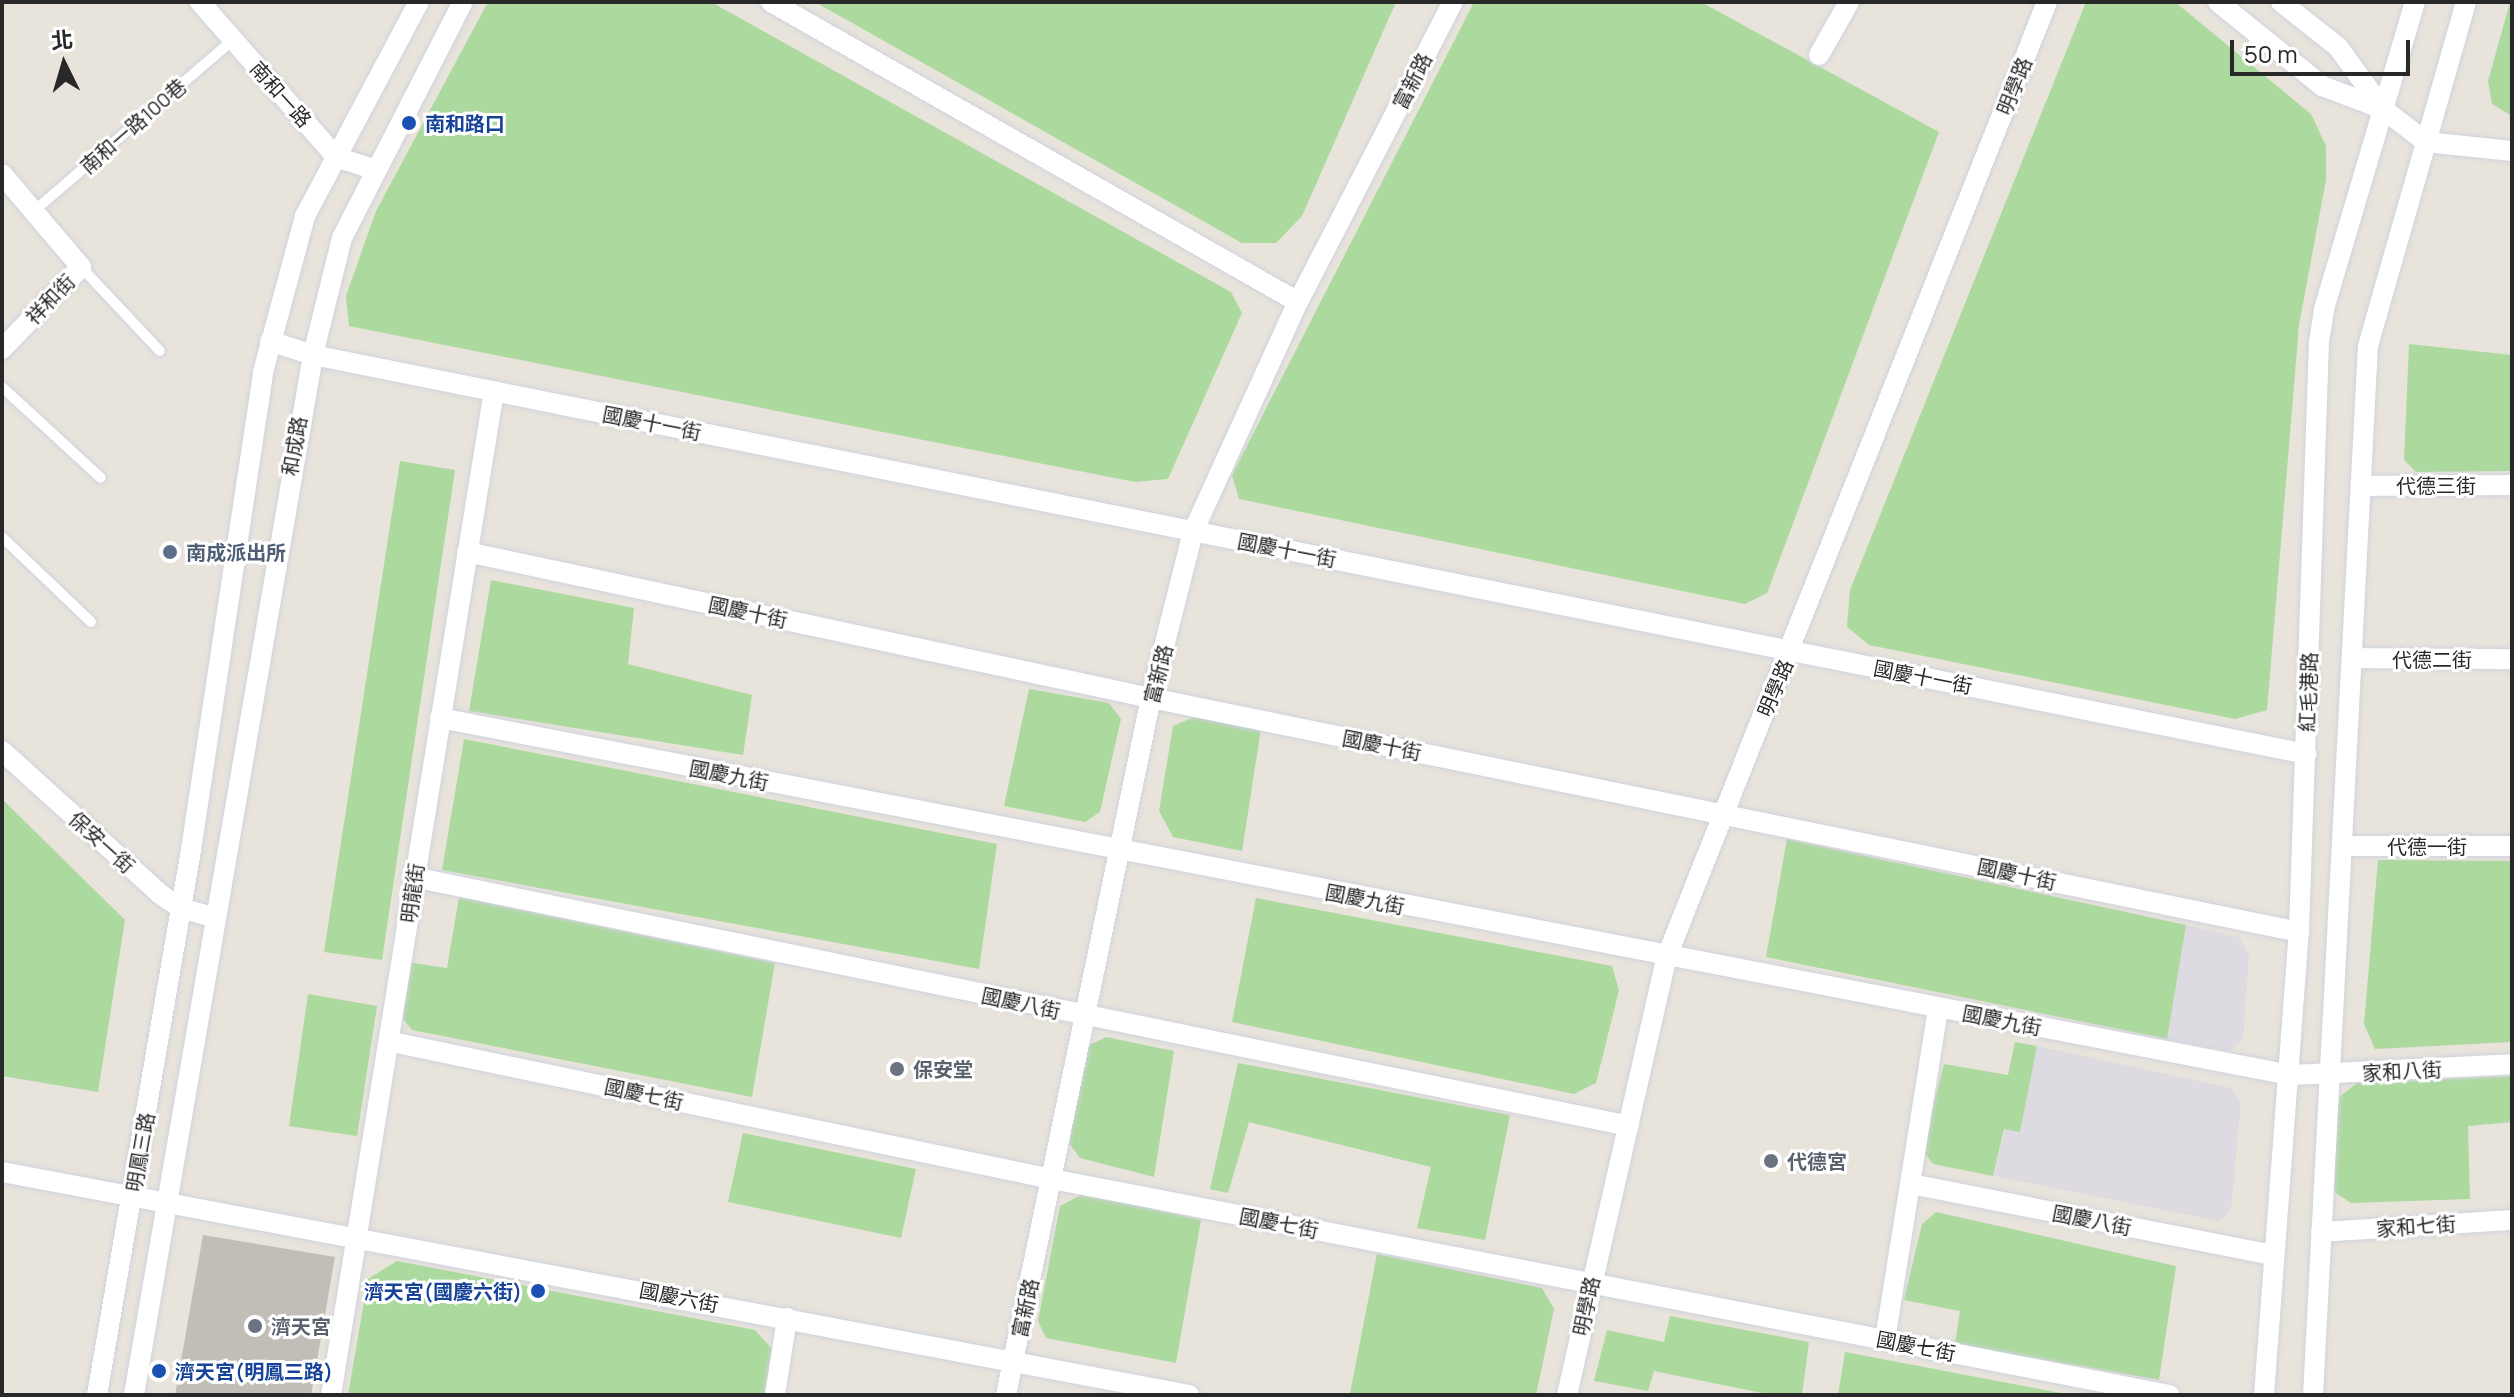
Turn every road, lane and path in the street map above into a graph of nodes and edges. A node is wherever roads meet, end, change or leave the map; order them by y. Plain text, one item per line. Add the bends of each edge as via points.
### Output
1 (200, 2) edge
2 (419, 2) edge
3 (463, 2) edge
4 (771, 2) edge
5 (1453, 2) edge
6 (1849, 2) edge
7 (2047, 2) edge
8 (2218, 2) edge
9 (2281, 2) edge
10 (2415, 2) edge
11 (2466, 2) edge
12 (233, 40) junction
13 (1819, 55) dead end
14 (2383, 109) junction
15 (2426, 142) junction
16 (2512, 151) edge
17 (336, 157) junction
18 (373, 169) junction
19 (2, 174) edge
20 (34, 211) junction
21 (81, 267) junction
22 (1298, 302) junction
23 (270, 341) junction
24 (2, 349) edge
25 (160, 351) dead end
26 (313, 355) junction
27 (2, 387) edge
28 (494, 391) junction
29 (101, 478) dead end
30 (2512, 485) edge
31 (2361, 486) junction
32 (1193, 532) junction
33 (2, 537) edge
34 (467, 552) junction
35 (91, 622) dead end
36 (1790, 651) junction
37 (2352, 658) junction
38 (2512, 659) edge
39 (1151, 698) junction
40 (440, 718) junction
41 (2, 751) edge
42 (2306, 754) junction
43 (1723, 814) junction
44 (2342, 846) junction
45 (2512, 846) edge
46 (1119, 852) junction
47 (413, 877) junction
48 (181, 908) junction
49 (213, 917) junction
50 (2299, 932) junction
51 (1667, 956) junction
52 (1938, 1008) junction
53 (1083, 1016) junction
54 (392, 1042) junction
55 (2512, 1064) edge
56 (2291, 1075) junction
57 (2328, 1075) junction
58 (1629, 1126) junction
59 (2, 1172) edge
60 (1052, 1179) junction
61 (1911, 1184) junction
62 (132, 1194) junction
63 (168, 1199) junction
64 (2512, 1220) edge
65 (2321, 1232) junction
66 (360, 1235) junction
67 (2272, 1255) junction
68 (1591, 1283) junction
69 (787, 1318) junction
70 (1885, 1340) junction
71 (1014, 1362) junction
72 (97, 1395) edge
73 (134, 1395) edge
74 (331, 1395) edge
75 (775, 1395) edge
76 (1006, 1395) edge
77 (1189, 1395) edge
78 (1567, 1395) edge
79 (2169, 1395) edge
80 (2264, 1395) edge
81 (2313, 1395) edge

1 - 12 street, 南和一路
2 - 17 street
3 - 18 street, 和成路
4 - 22 street
5 - 22 street, 富新路
6 - 13 street
7 - 36 street, 明學路
8 - 14 street via 2322,86
9 - 14 street via 2338,47
10 - 14 street, 紅毛港路
11 - 15 street, 紅毛港路
12 - 17 street, 南和一路
12 - 20 lane, 南和一路100巷
14 - 15 street
14 - 42 street, 紅毛港路 via 2319,342
15 - 16 street
15 - 31 street, 紅毛港路 via 2368,346
17 - 18 street
17 - 23 street via 305,216
18 - 26 street, 和成路 via 342,238
19 - 20 street, 祥和街
20 - 21 street, 祥和街
21 - 24 street, 祥和街
21 - 25 lane
22 - 32 street, 富新路
23 - 26 street, 國慶十一街
23 - 48 street via 255,407
26 - 28 street, 國慶十一街
26 - 49 street, 和成路
27 - 29 lane
28 - 32 street, 國慶十一街
28 - 34 street, 明龍街
30 - 31 street, 代德三街
31 - 37 street, 紅毛港路
32 - 36 street, 國慶十一街
32 - 39 street, 富新路
33 - 35 lane
34 - 39 street, 國慶十街
34 - 40 street, 明龍街
36 - 42 street, 國慶十一街
36 - 43 street, 明學路
37 - 38 street, 代德二街
37 - 44 street, 紅毛港路
39 - 43 street, 國慶十街
39 - 46 street, 富新路
40 - 46 street, 國慶九街
40 - 47 street, 明龍街
41 - 48 street, 保安一街
42 - 50 street, 紅毛港路
43 - 50 street, 國慶十街
43 - 51 street, 明學路
44 - 45 street, 代德一街
44 - 57 street, 紅毛港路
46 - 51 street, 國慶九街
46 - 53 street, 富新路
47 - 53 street, 國慶八街
47 - 54 street, 明龍街
48 - 49 street, 保安一街
48 - 62 street, 明鳳三路
49 - 63 street, 明鳳三路
50 - 56 street, 紅毛港路
51 - 52 street, 國慶九街
51 - 58 street, 明學路
52 - 56 street, 國慶九街
52 - 61 street
53 - 58 street, 國慶八街
53 - 60 street, 富新路
54 - 60 street, 國慶七街
54 - 66 street, 明龍街
55 - 57 street, 家和八街
56 - 57 street, 家和八街
56 - 67 street, 紅毛港路
57 - 65 street, 紅毛港路
58 - 68 street, 明學路
59 - 62 street, 國慶六街
60 - 68 street, 國慶七街
60 - 71 street, 富新路
61 - 67 street, 國慶八街
61 - 70 street
62 - 63 street, 國慶六街
62 - 72 street, 明鳳三路
63 - 66 street, 國慶六街
63 - 73 street, 明鳳三路
64 - 65 street, 家和七街
65 - 81 street, 紅毛港路
66 - 69 street, 國慶六街
66 - 74 street, 明龍街
67 - 80 street, 紅毛港路
68 - 70 street, 國慶七街
68 - 78 street, 明學路
69 - 71 street, 國慶六街
69 - 75 street
70 - 79 street, 國慶七街
71 - 76 street, 富新路
71 - 77 street, 國慶六街

